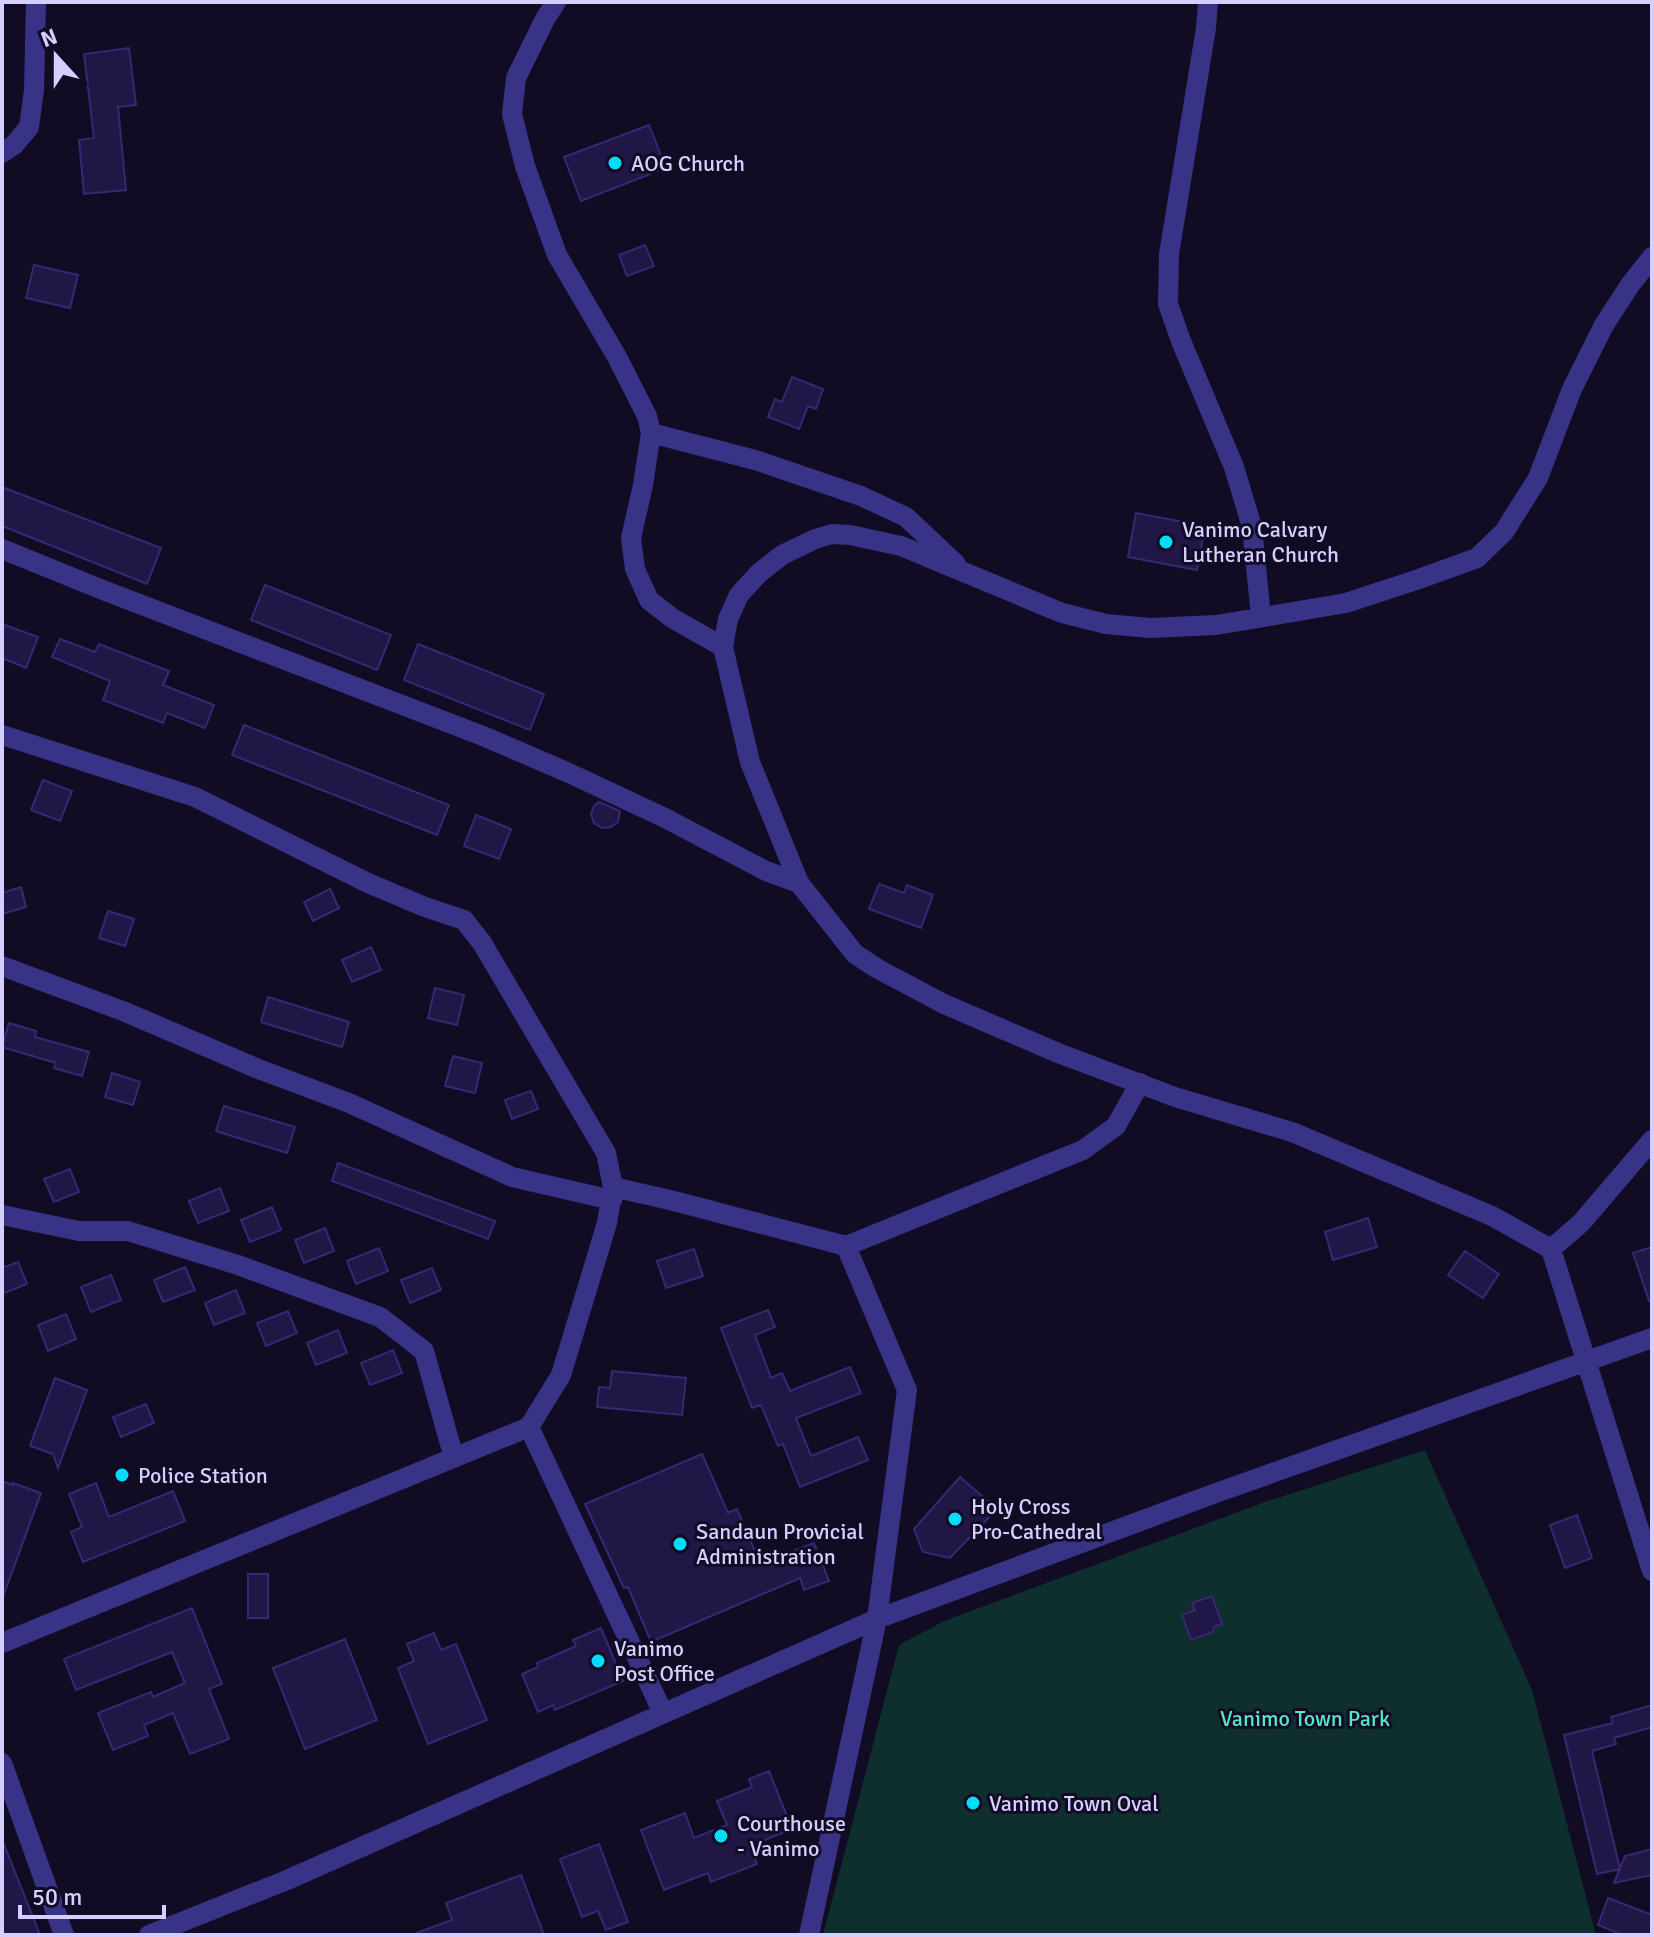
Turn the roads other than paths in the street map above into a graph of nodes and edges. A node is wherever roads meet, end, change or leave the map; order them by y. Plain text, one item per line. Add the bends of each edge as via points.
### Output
1 (36, 2) edge
2 (556, 2) edge
3 (1208, 2) edge
4 (2, 153) edge
5 (1652, 257) edge
6 (651, 433) junction
7 (2, 549) edge
8 (965, 572) junction
9 (1261, 617) junction
10 (723, 647) junction
11 (2, 735) edge
12 (799, 883) junction
13 (2, 966) edge
14 (1140, 1083) junction
15 (1652, 1140) edge
16 (613, 1194) junction
17 (2, 1215) edge
18 (846, 1246) junction
19 (1551, 1249) junction
20 (1652, 1338) edge
21 (1585, 1361) junction
22 (529, 1427) junction
23 (454, 1458) junction
24 (1652, 1571) edge
25 (877, 1619) junction
26 (2, 1643) edge
27 (663, 1713) junction
28 (2, 1763) edge
29 (64, 1935) edge
30 (149, 1935) edge
31 (809, 1935) edge

1 - 4 street via 29,127
2 - 6 street via 516,78 512,114 557,255 617,357
3 - 9 street via 1169,254 1168,304 1234,467 1252,527
5 - 9 street via 1604,325 1572,389 1538,478 1504,532 1477,558 1346,603
6 - 8 street via 755,460 861,496 906,517
6 - 10 street via 631,538 635,569 649,600
7 - 12 street via 497,742
8 - 9 street via 1062,613 1106,624 1163,628
8 - 10 street via 901,546 850,535 815,539 782,555 739,595
10 - 12 street via 750,762
11 - 16 street via 195,797 368,883 464,920 606,1153
12 - 14 street via 855,954 878,969 944,1004
13 - 16 street via 349,1103 512,1177
14 - 18 street via 1116,1126 1083,1150
14 - 19 street via 1292,1132 1492,1216
15 - 19 street via 1581,1223
16 - 18 street via 674,1201
16 - 22 street via 561,1375
17 - 23 street via 79,1231 128,1231 380,1317 424,1351
18 - 25 street via 907,1390
19 - 21 street
20 - 21 street
21 - 24 street
21 - 25 street
22 - 23 street
22 - 27 street
23 - 26 street
25 - 27 street
25 - 31 street
27 - 30 street via 287,1880
28 - 29 street

